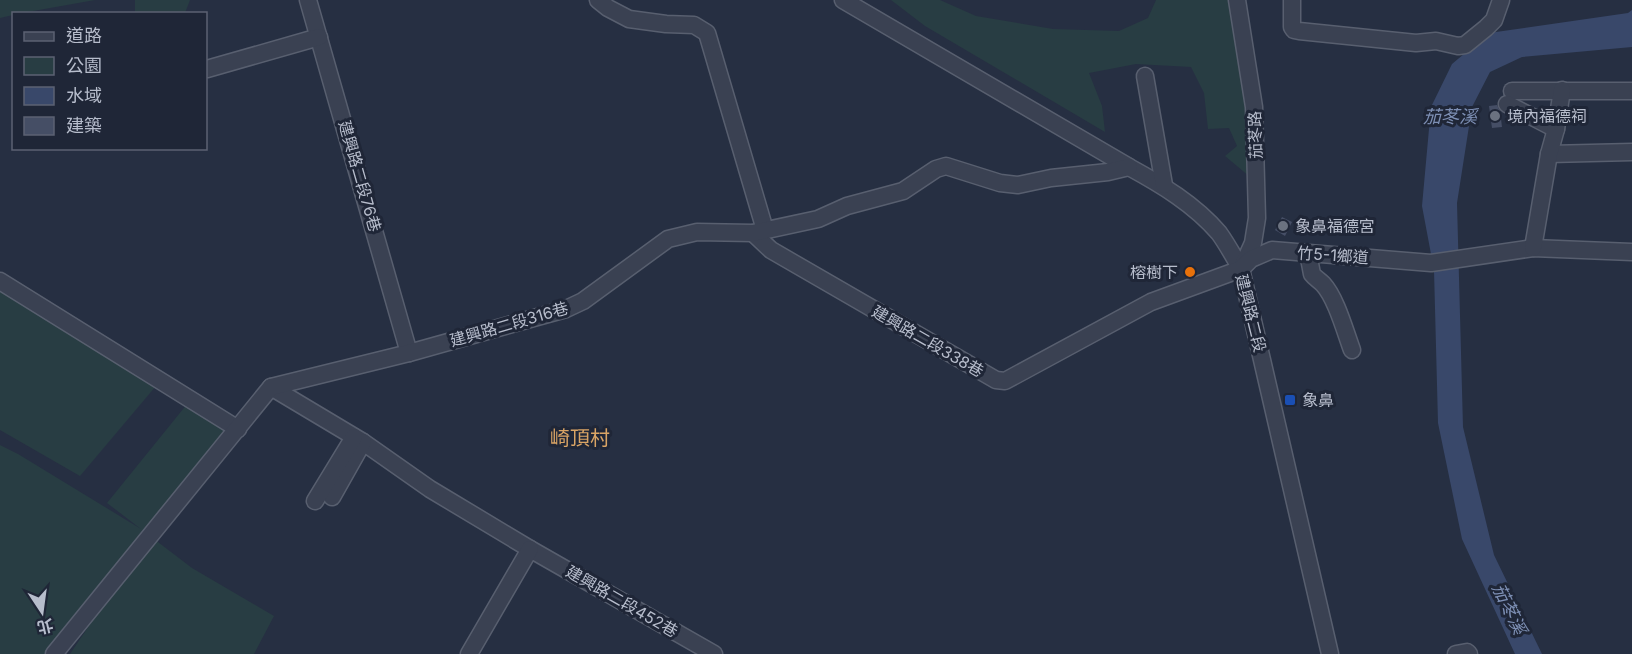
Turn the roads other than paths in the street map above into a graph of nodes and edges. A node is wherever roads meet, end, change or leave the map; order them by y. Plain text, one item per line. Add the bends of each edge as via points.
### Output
1 (309, 0) edge
2 (598, 0) edge
3 (843, 0) edge
4 (1237, 0) edge
5 (1292, 0) edge
6 (1501, 0) edge
7 (318, 34) junction
8 (207, 64) edge
9 (1145, 76) dead end
10 (1528, 77) dead end
11 (1562, 90) junction
12 (1632, 91) edge
13 (1510, 103) junction
14 (1556, 129) junction
15 (1632, 152) edge
16 (1550, 154) junction
17 (1129, 167) junction
18 (1164, 185) junction
19 (759, 232) junction
20 (1533, 248) junction
21 (1632, 252) edge
22 (1308, 253) junction
23 (1241, 269) junction
24 (0, 280) edge
25 (1352, 350) dead end
26 (409, 352) junction
27 (271, 387) junction
28 (238, 429) junction
29 (358, 439) junction
30 (332, 497) dead end
31 (315, 501) dead end
32 (530, 549) junction
33 (54, 654) edge
34 (469, 654) edge
35 (714, 654) edge
36 (1330, 654) edge
37 (1456, 654) edge
38 (1469, 654) edge

1 - 7 street, 建興路二段76巷
2 - 19 street via 629,19 694,25 706,33
3 - 17 street, 建興路二段
4 - 23 street, 茄苳路 via 1254,107 1257,218 1253,243
5 - 6 street via 1294,30 1458,46 1465,45 1494,20
7 - 8 street
7 - 26 street, 建興路二段76巷
9 - 18 street
10 - 13 street
11 - 12 street
11 - 13 street
11 - 14 street
13 - 14 street
14 - 16 street
15 - 16 street
16 - 20 street
17 - 18 street, 建興路二段
17 - 19 street, 建興路二段316巷 via 1018,185 946,166 903,191 847,206 818,219
18 - 23 street, 建興路二段 via 1219,234
19 - 23 street, 建興路二段338巷 via 771,250 996,380 1005,381 1151,302
19 - 26 street, 建興路二段316巷 via 697,232 668,239 583,301 566,309
20 - 21 street
20 - 22 street, 竹5-1鄉道 via 1431,263
22 - 23 street, 竹5-1鄉道 via 1272,250 1251,259
22 - 25 street via 1312,274 1326,289
23 - 36 street, 建興路二段
24 - 28 street
26 - 27 street, 建興路二段316巷
27 - 28 street
27 - 29 street, 建興路二段452巷
28 - 33 street
29 - 30 street
29 - 31 street
29 - 32 street, 建興路二段452巷 via 430,489
32 - 34 street
32 - 35 street, 建興路二段452巷
37 - 38 street

